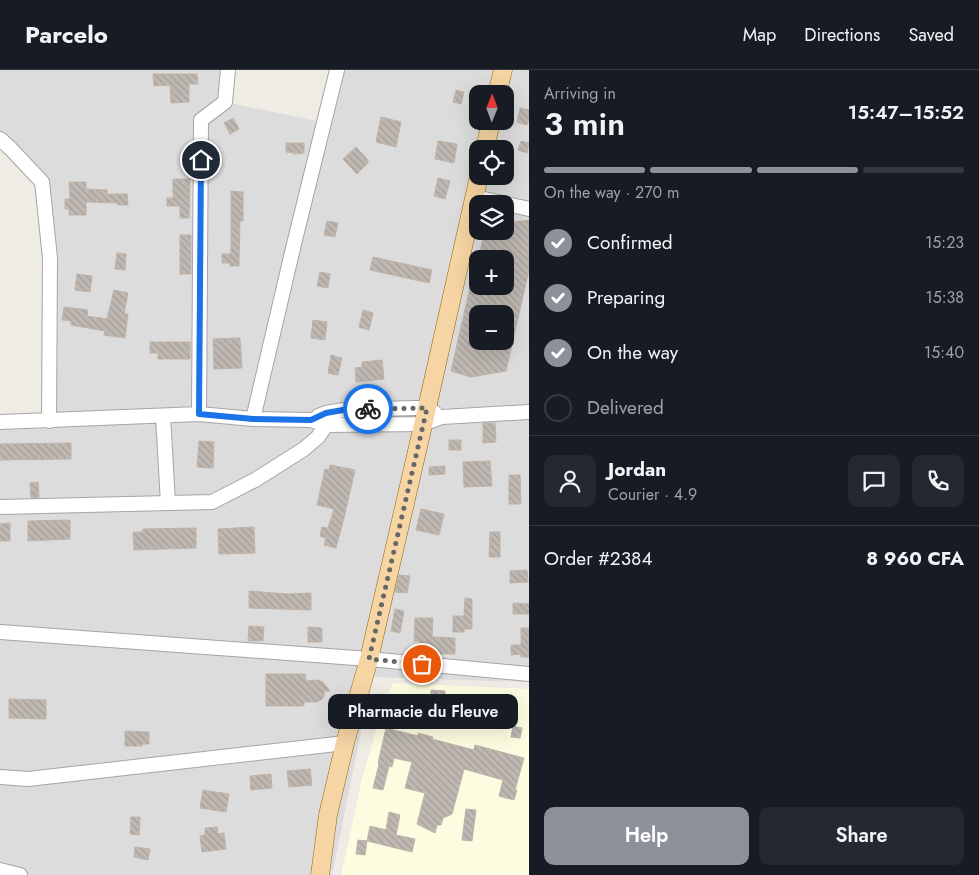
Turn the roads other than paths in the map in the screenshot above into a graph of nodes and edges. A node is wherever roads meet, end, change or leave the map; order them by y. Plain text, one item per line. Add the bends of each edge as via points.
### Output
1 (228, 70) edge
2 (338, 70) edge
3 (503, 70) edge
4 (499, 85) edge
5 (0, 139) edge
6 (514, 206) edge
7 (529, 209) edge
8 (469, 227) edge
9 (529, 412) edge
10 (199, 414) junction
11 (163, 416) junction
12 (431, 417) junction
13 (253, 419) junction
14 (326, 419) junction
15 (50, 420) junction
16 (0, 422) edge
17 (168, 503) junction
18 (0, 507) edge
19 (0, 632) edge
20 (369, 659) junction
21 (529, 674) edge
22 (345, 743) junction
23 (0, 777) edge
24 (0, 870) edge
25 (20, 875) edge
26 (320, 875) edge

1 - 10 street via 225,102 201,120
2 - 13 street
3 - 4 main road
5 - 15 street via 42,182 50,258
6 - 7 street
8 - 12 main road
9 - 12 street
10 - 11 street
10 - 13 street
11 - 15 street
11 - 17 street
12 - 14 street via 343,410
12 - 20 main road
13 - 14 street
14 - 17 street via 318,437 255,480 212,502
15 - 16 street
17 - 18 street
19 - 20 street
20 - 21 street
20 - 22 main road
22 - 23 street via 28,779
22 - 26 main road via 328,815
24 - 25 street

